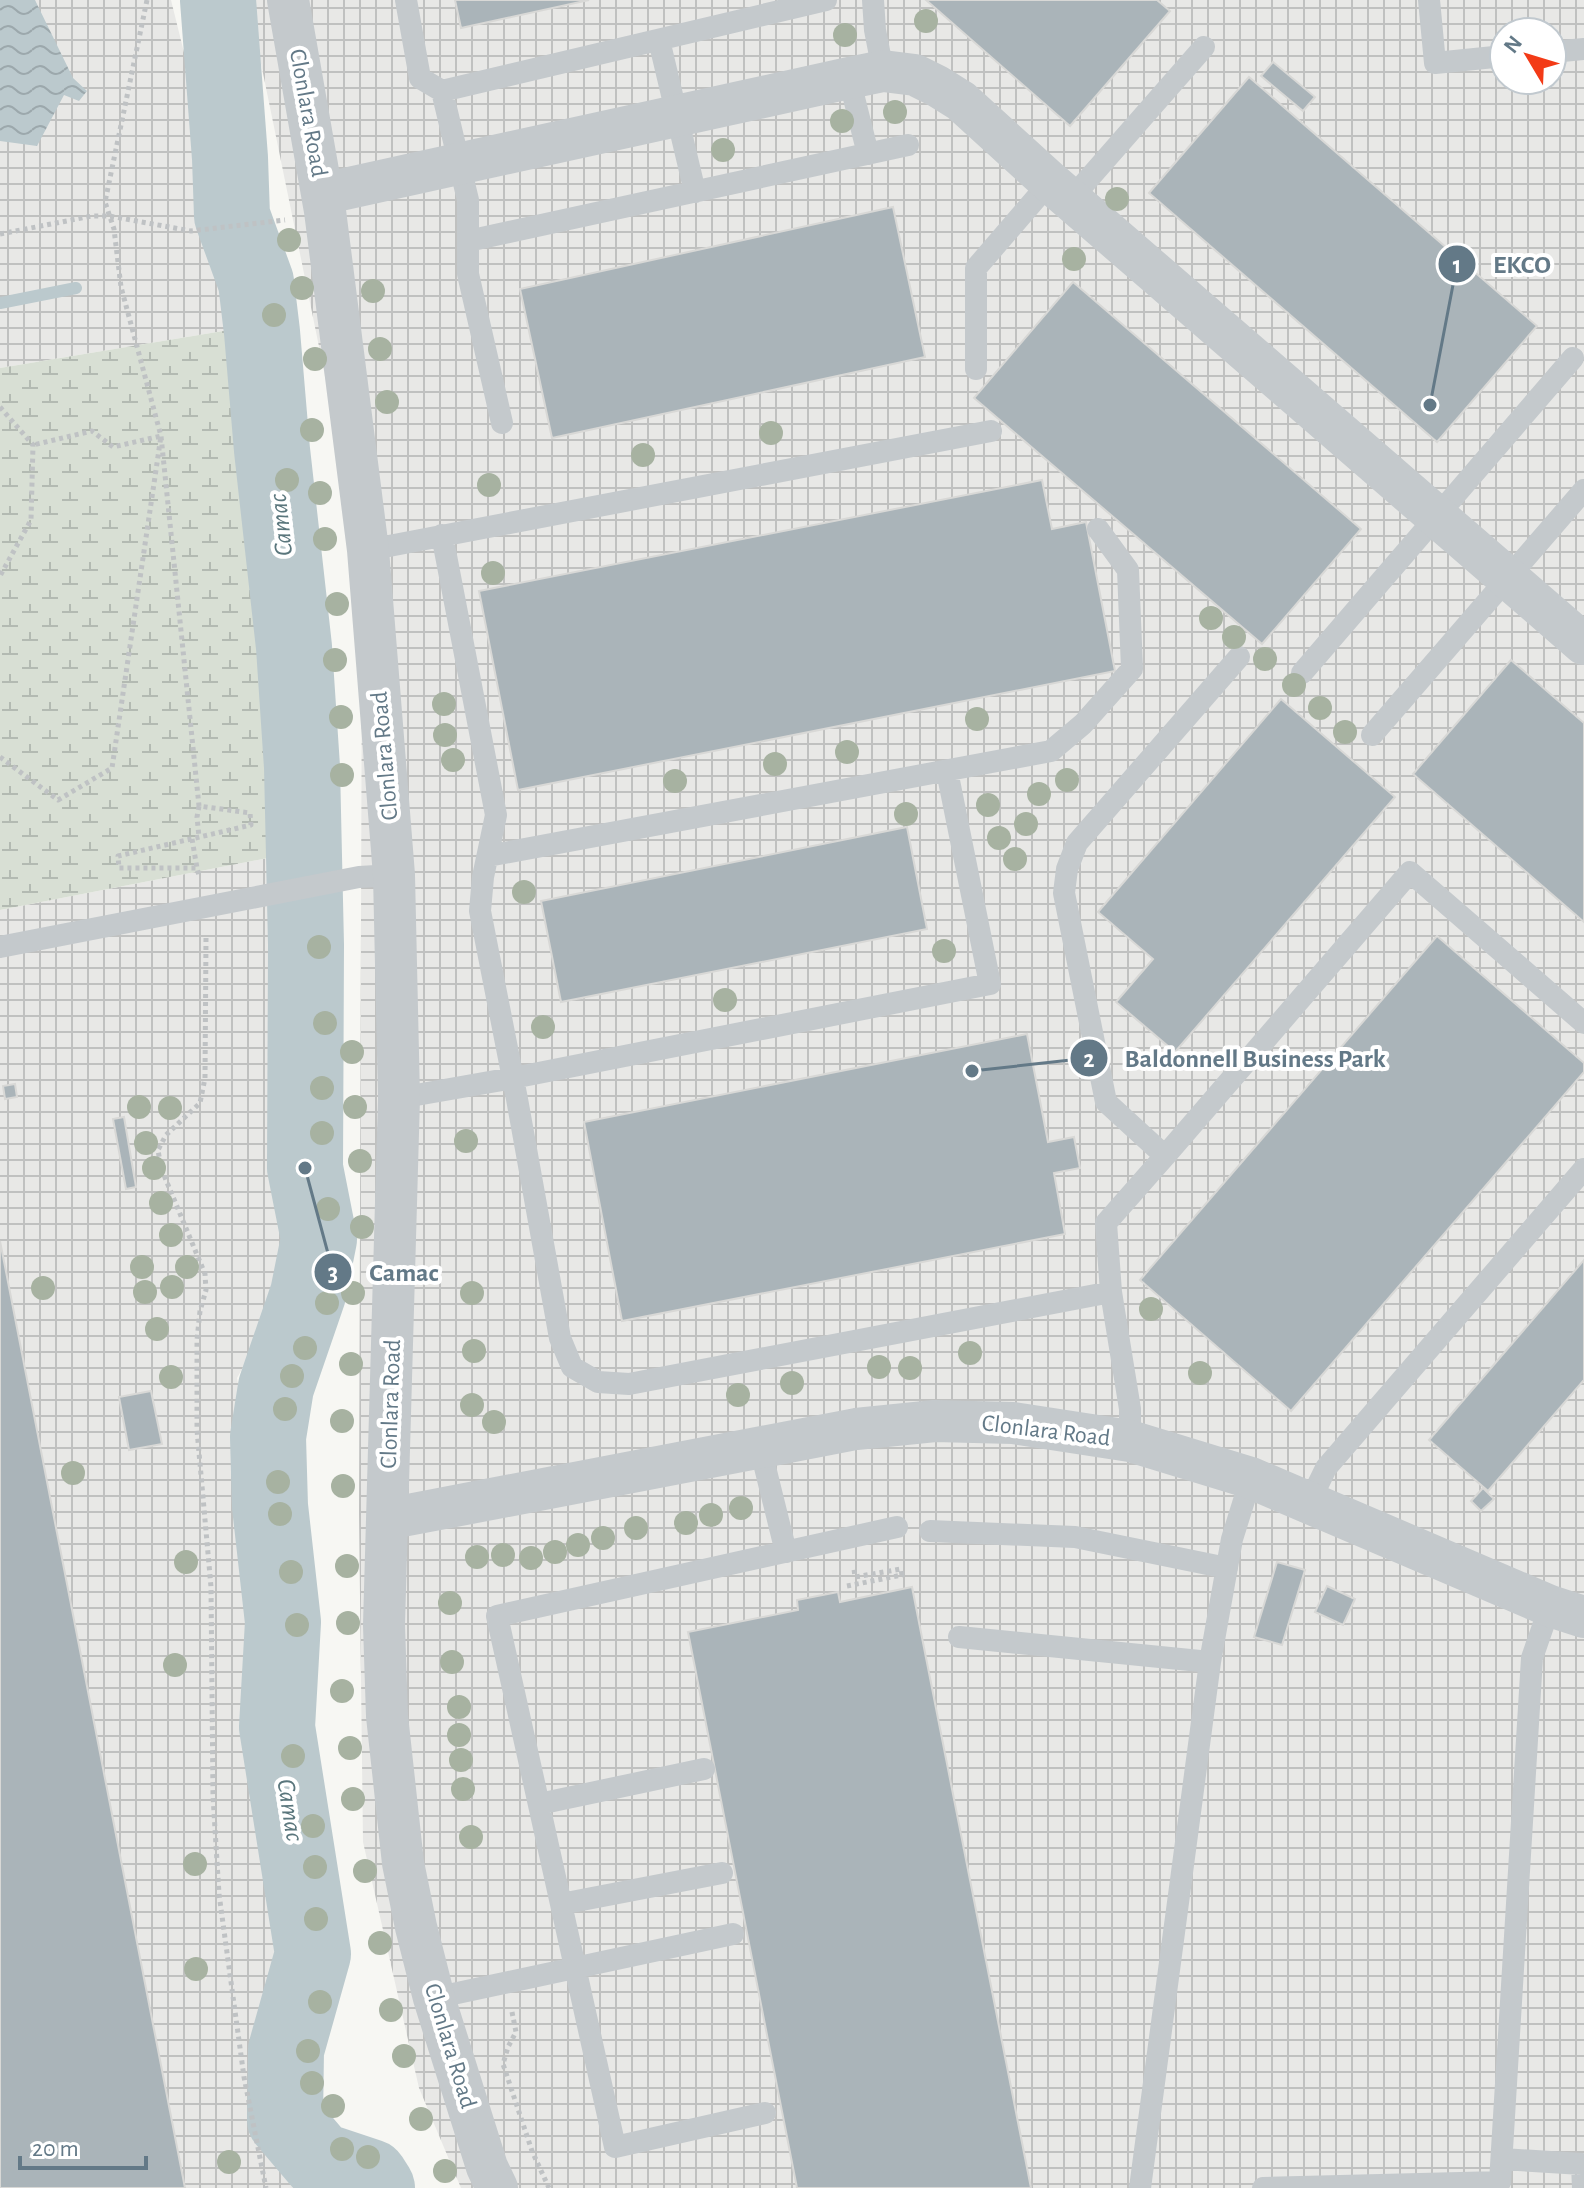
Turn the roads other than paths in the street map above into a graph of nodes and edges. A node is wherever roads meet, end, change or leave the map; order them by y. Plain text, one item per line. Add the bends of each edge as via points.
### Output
1 (288, 0) edge
2 (406, 0) edge
3 (826, 0) edge
4 (873, 0) edge
5 (1429, 0) edge
6 (659, 40) junction
7 (1204, 47) dead end
8 (1488, 58) edge
9 (866, 74) junction
10 (442, 91) junction
11 (677, 116) junction
12 (908, 145) dead end
13 (868, 154) junction
14 (459, 164) junction
15 (1060, 191) junction
16 (695, 192) junction
17 (322, 194) junction
18 (468, 241) junction
19 (1573, 358) dead end
20 (976, 369) dead end
21 (502, 423) dead end
22 (991, 431) dead end
23 (1584, 490) edge
24 (1437, 517) junction
25 (1098, 529) dead end
26 (442, 535) junction
27 (368, 550) junction
28 (1507, 578) junction
29 (1584, 644) edge
30 (1239, 657) dead end
31 (1302, 673) dead end
32 (1372, 735) dead end
33 (947, 771) junction
34 (488, 856) junction
35 (394, 875) junction
36 (0, 947) edge
37 (1584, 1023) edge
38 (513, 1078) junction
39 (399, 1098) junction
40 (1165, 1156) junction
41 (1584, 1169) edge
42 (1111, 1292) junction
43 (1130, 1441) junction
44 (760, 1447) junction
45 (1251, 1478) junction
46 (1310, 1501) junction
47 (387, 1519) junction
48 (897, 1527) dead end
49 (930, 1531) dead end
50 (786, 1552) junction
51 (1227, 1568) junction
52 (1567, 1612) edge
53 (959, 1637) dead end
54 (1210, 1662) junction
55 (704, 1769) dead end
56 (539, 1804) junction
57 (722, 1873) dead end
58 (561, 1904) junction
59 (733, 1934) dead end
60 (575, 1968) junction
61 (434, 1998) junction
62 (765, 2113) dead end
63 (1502, 2159) junction
64 (497, 2188) edge
65 (1140, 2188) edge
66 (1263, 2188) edge
67 (1583, 2188) edge

1 - 17 street, Clonlara Road
2 - 10 lane via 420,78
3 - 6 lane
4 - 9 lane via 875,30
5 - 8 lane via 1435,63
6 - 10 lane
6 - 11 lane
7 - 15 lane
9 - 11 street
9 - 13 lane
9 - 15 street via 915,75 961,101
10 - 14 lane
11 - 14 street
11 - 16 lane
12 - 13 lane
13 - 16 lane
14 - 17 street
14 - 18 lane via 468,200
15 - 20 lane via 976,268
15 - 24 street
16 - 18 lane
17 - 27 street, Clonlara Road
18 - 21 lane via 468,274
19 - 24 lane
22 - 26 lane
23 - 28 lane
24 - 28 street
24 - 31 lane
25 - 33 lane via 1128,570 1132,669 1051,751
26 - 27 lane
26 - 34 lane via 496,815
27 - 35 street, Clonlara Road
28 - 29 street
28 - 32 lane
30 - 40 lane via 1077,843 1067,869 1064,893 1106,1102
33 - 34 lane
33 - 38 lane via 990,984
34 - 38 lane via 480,911
35 - 36 lane via 337,881
35 - 39 street, Clonlara Road
37 - 40 lane via 1410,872
38 - 39 lane
38 - 42 lane via 560,1338 572,1367 598,1382 629,1384
39 - 47 street, Clonlara Road
40 - 42 lane via 1106,1223
41 - 46 lane via 1326,1468
42 - 43 lane via 1130,1409
43 - 44 street, Clonlara Road via 1013,1423 935,1421
43 - 45 street, Clonlara Road
44 - 47 street, Clonlara Road
44 - 50 lane
45 - 46 street, Clonlara Road
45 - 51 lane
46 - 52 street, Clonlara Road
47 - 61 street, Clonlara Road via 387,1716 403,1863
48 - 50 lane
49 - 51 lane via 1075,1537
50 - 56 lane via 497,1616
51 - 54 lane
52 - 63 lane via 1532,1658
53 - 54 lane
54 - 65 lane
55 - 56 lane
56 - 58 lane
57 - 58 lane
58 - 60 lane
59 - 60 lane
60 - 61 lane
60 - 62 lane via 615,2147
61 - 64 street, Clonlara Road
63 - 66 lane via 1500,2182
63 - 67 lane via 1582,2164

